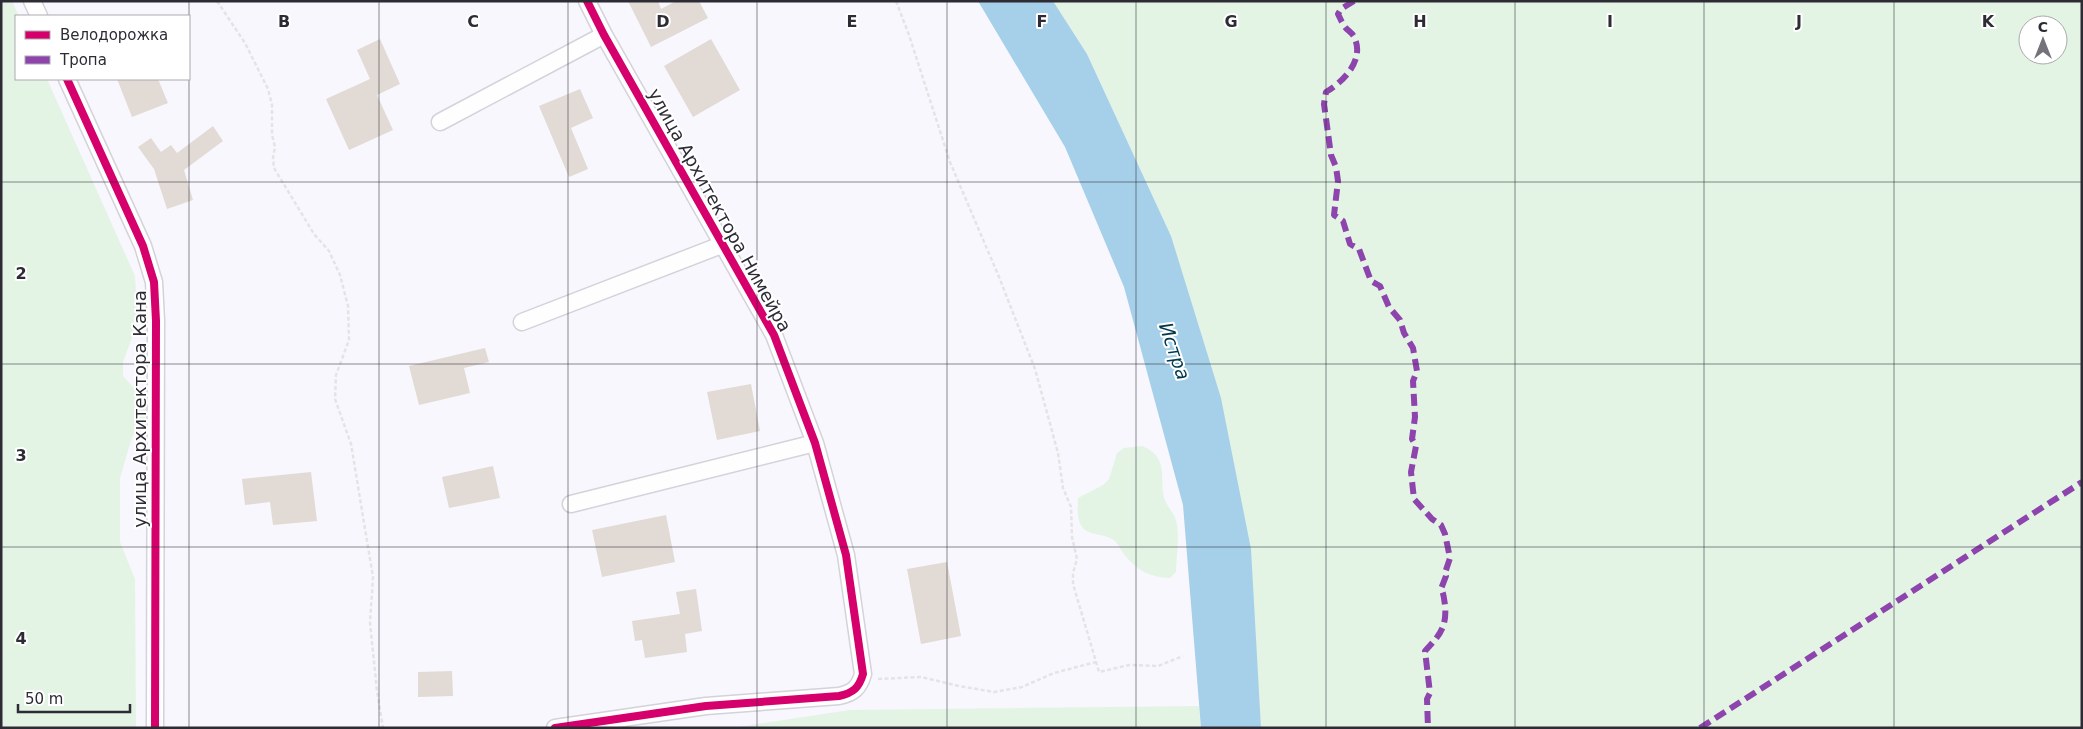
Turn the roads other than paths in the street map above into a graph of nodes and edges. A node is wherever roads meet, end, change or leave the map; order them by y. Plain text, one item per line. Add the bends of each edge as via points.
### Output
1 (32, 1) edge
2 (587, 1) edge
3 (39, 15) edge
4 (604, 35) junction
5 (67, 80) edge
6 (440, 122) dead end
7 (724, 244) junction
8 (522, 322) dead end
9 (815, 443) junction
10 (571, 504) dead end
11 (155, 728) edge
12 (555, 728) edge

1 - 3 street
2 - 4 street, улица Архитектора Нимейра
4 - 6 street
4 - 7 street, улица Архитектора Нимейра
5 - 11 street, улица Архитектора Кана via 143,246 154,282
7 - 8 street
7 - 9 street, улица Архитектора Нимейра via 774,335
9 - 10 street
9 - 12 street, улица Архитектора Нимейра via 846,555 863,674 860,686 839,696 706,706

